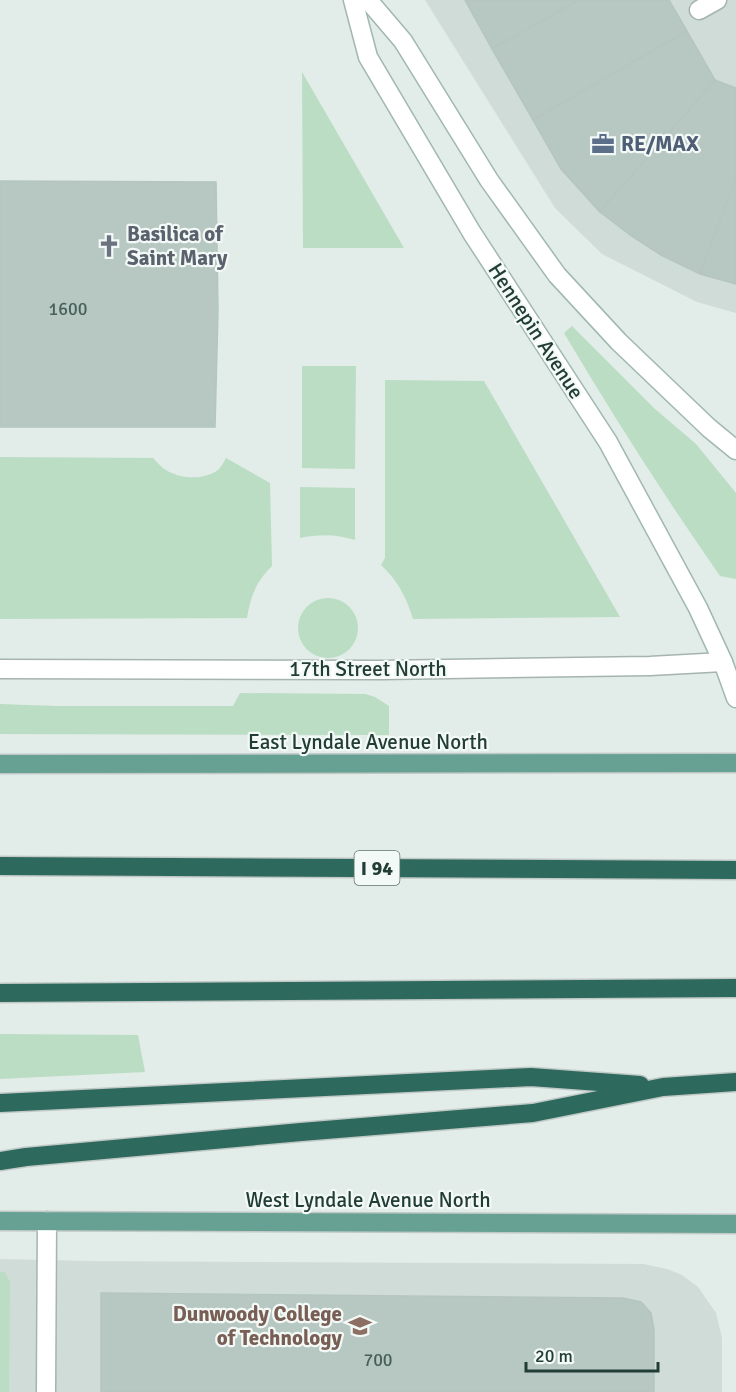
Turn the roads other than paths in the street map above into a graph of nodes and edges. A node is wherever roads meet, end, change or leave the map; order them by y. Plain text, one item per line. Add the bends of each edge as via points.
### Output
1 (354, 0) edge
2 (368, 0) edge
3 (717, 0) edge
4 (699, 10) dead end
5 (735, 446) edge
6 (729, 661) edge
7 (0, 669) edge
8 (736, 698) edge
9 (736, 763) edge
10 (0, 764) edge
11 (6, 865) edge
12 (736, 870) edge
13 (736, 988) edge
14 (0, 993) edge
15 (736, 1082) edge
16 (663, 1087) junction
17 (0, 1102) edge
18 (0, 1161) edge
19 (0, 1221) edge
20 (47, 1221) junction
21 (736, 1224) edge
22 (46, 1392) edge

1 - 6 main road, Hennepin Avenue via 368,57 472,233 608,442
2 - 5 main road via 403,41 489,180 557,275 619,342 709,428
3 - 4 main road
6 - 7 main road, 17th Street North via 382,670
6 - 8 main road, Hennepin Avenue
9 - 10 main road, East Lyndale Avenue North
11 - 12 highway, I 94
13 - 14 highway
15 - 16 highway
16 - 17 highway via 531,1077
16 - 18 highway via 533,1113
19 - 20 main road, West Lyndale Avenue North
20 - 21 main road, West Lyndale Avenue North
20 - 22 main road

